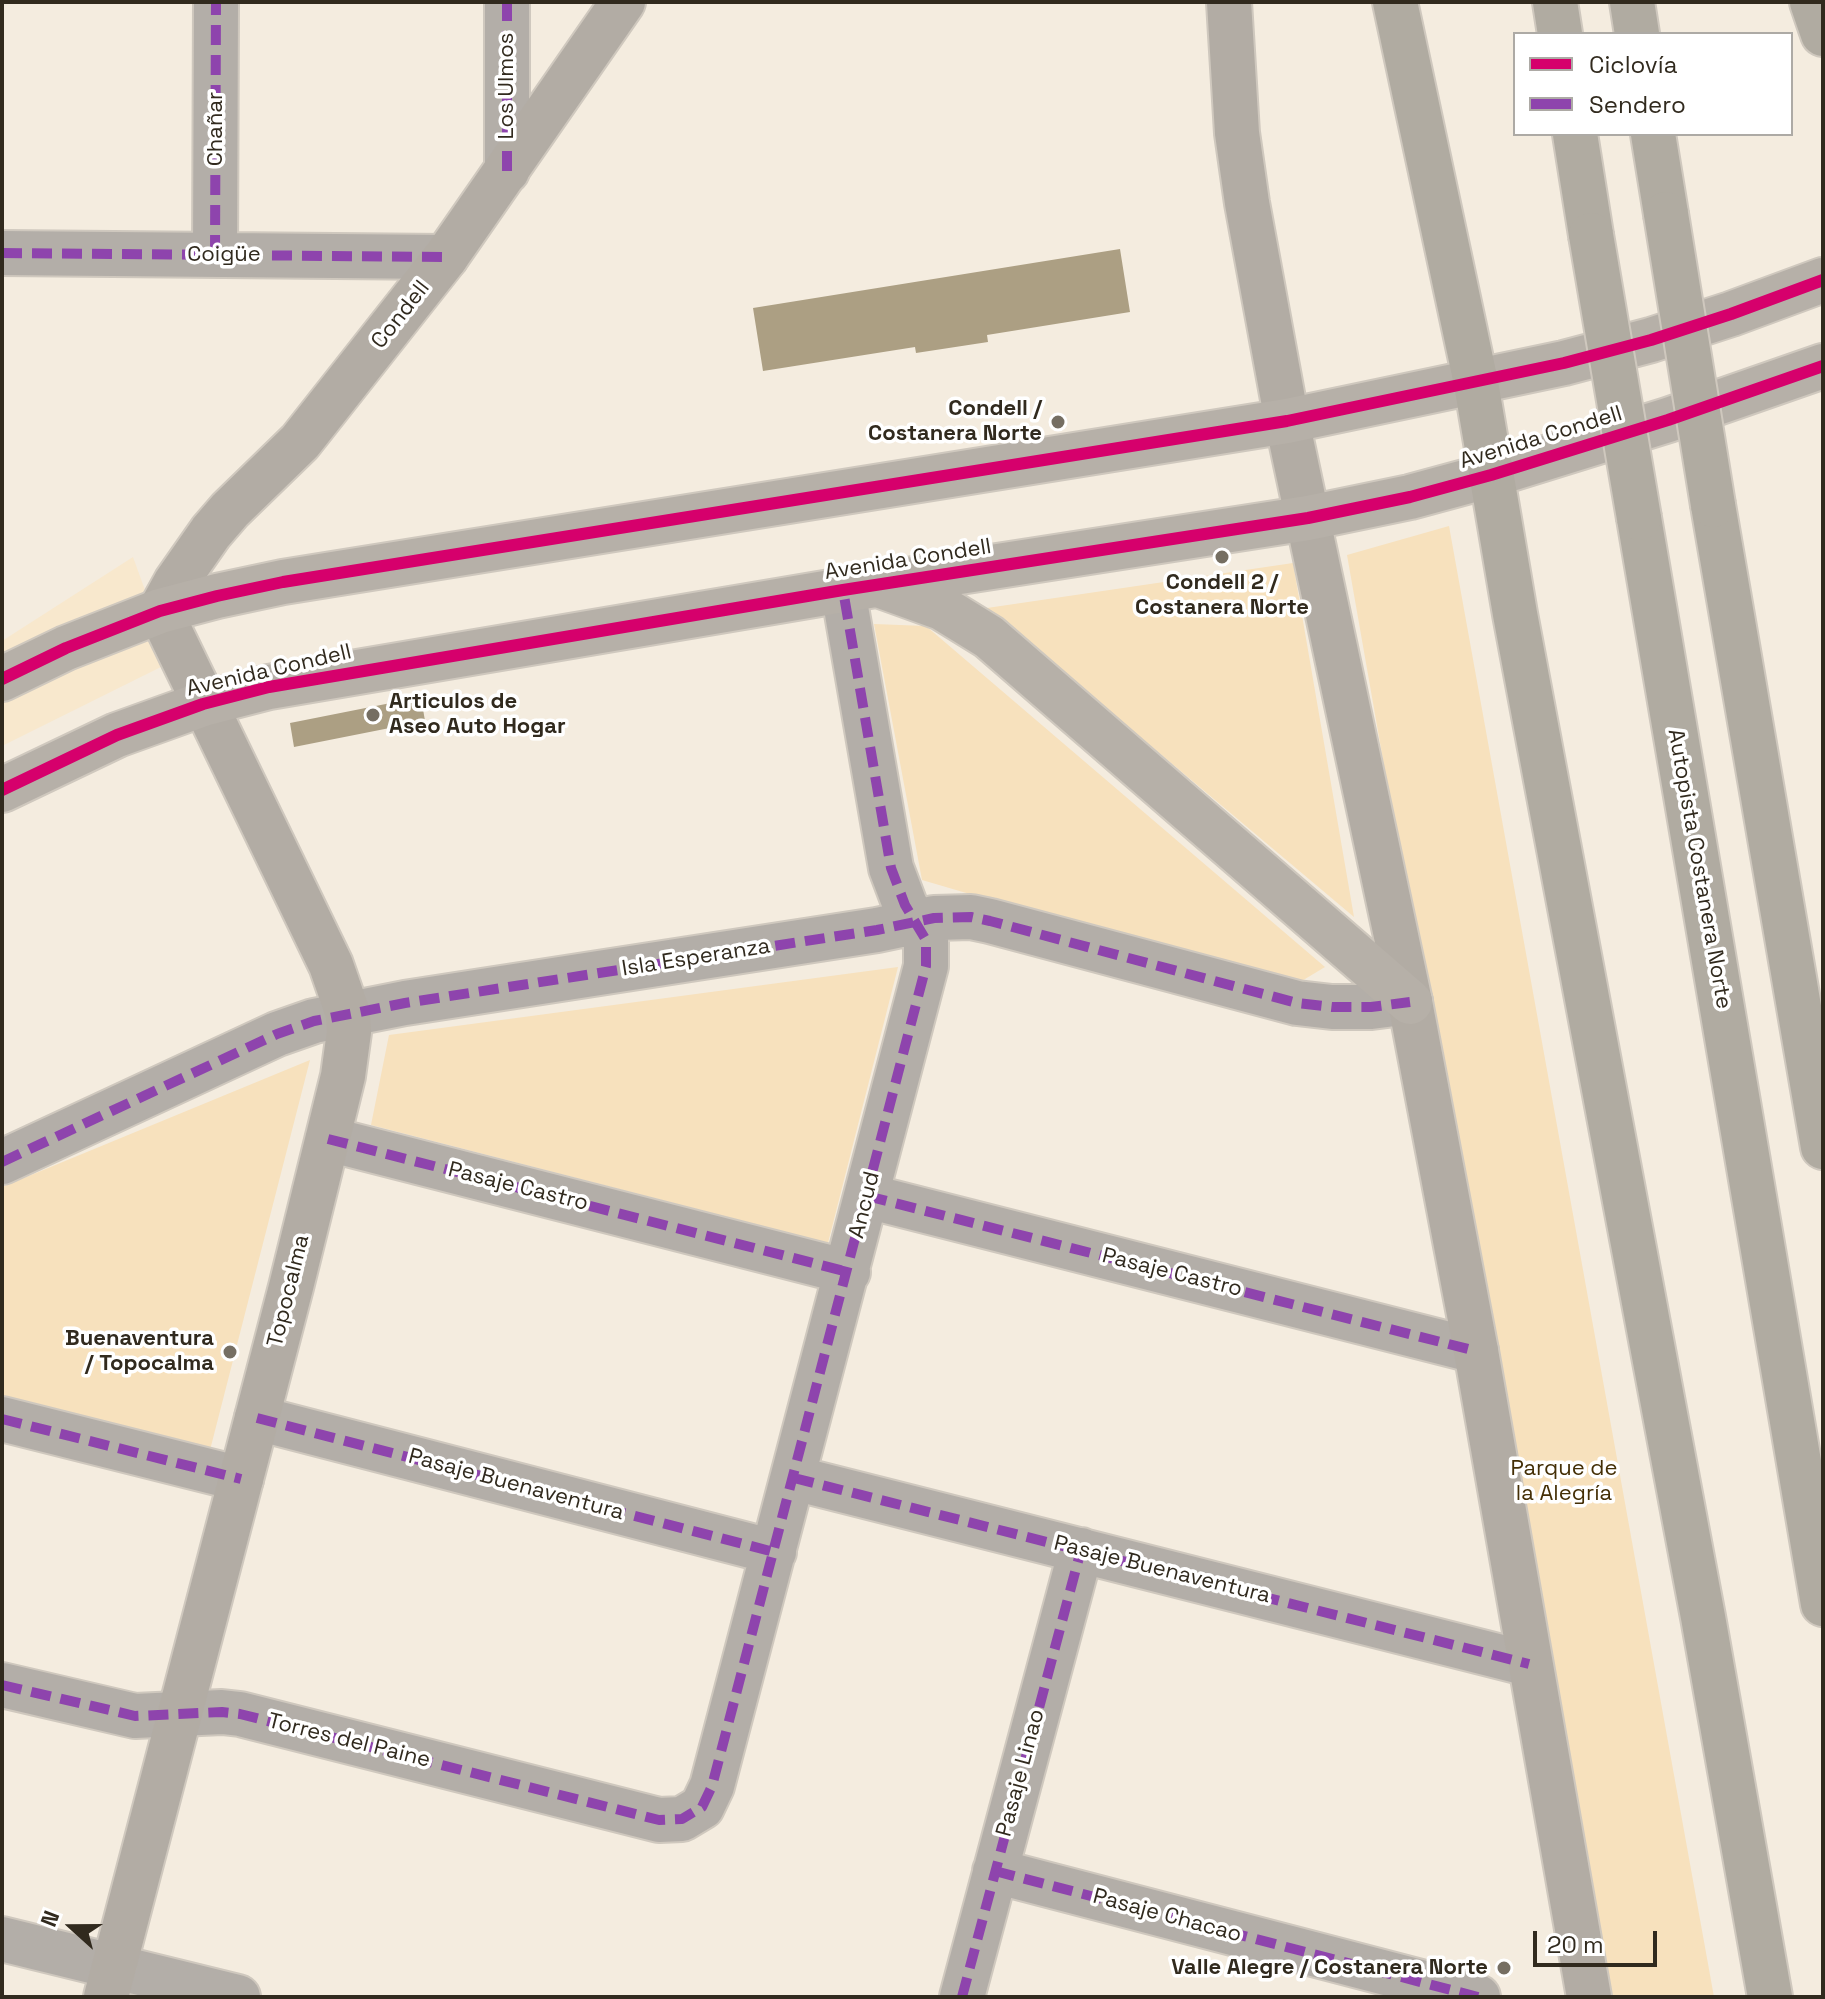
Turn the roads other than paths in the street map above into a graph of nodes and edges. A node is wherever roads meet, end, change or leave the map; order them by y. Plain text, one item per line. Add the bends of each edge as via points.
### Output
1 (216, 2) edge
2 (507, 2) edge
3 (623, 2) edge
4 (1229, 2) edge
5 (1395, 2) edge
6 (1555, 2) edge
7 (1632, 2) edge
8 (1812, 2) edge
9 (1560, 32) edge
10 (1637, 32) edge
11 (1823, 34) edge
12 (1575, 136) edge
13 (1653, 136) edge
14 (507, 171) junction
15 (2, 253) edge
16 (215, 255) junction
17 (446, 257) junction
18 (1823, 280) edge
19 (1823, 366) edge
20 (1476, 383) junction
21 (1287, 421) junction
22 (1491, 475) junction
23 (1308, 518) junction
24 (861, 588) junction
25 (160, 611) junction
26 (2, 679) edge
27 (203, 704) junction
28 (2, 790) edge
29 (916, 922) junction
30 (1410, 1002) junction
31 (348, 1014) junction
32 (328, 1139) junction
33 (1823, 1147) edge
34 (2, 1162) edge
35 (867, 1196) junction
36 (848, 1272) junction
37 (1476, 1351) junction
38 (257, 1418) junction
39 (2, 1419) edge
40 (794, 1478) junction
41 (241, 1479) junction
42 (1081, 1550) junction
43 (774, 1552) junction
44 (1823, 1604) edge
45 (1529, 1664) junction
46 (2, 1685) edge
47 (180, 1715) junction
48 (693, 1814) joint
49 (995, 1871) junction
50 (2, 1939) edge
51 (110, 1982) edge
52 (238, 1997) edge
53 (962, 1997) edge
54 (1478, 1997) edge
55 (1589, 1997) edge
56 (1770, 1997) edge

1 - 16 street, Chañar
2 - 14 street, Los Ulmos
3 - 14 street, Condell
4 - 21 street via 1241,161
5 - 20 highway
6 - 9 highway
7 - 10 highway
8 - 11 highway
12 - 44 highway, Autopista Costanera Norte, bridge
13 - 33 highway, bridge
14 - 17 street, Condell
15 - 16 street, Coigüe
16 - 17 street, Coigüe
17 - 25 street, Condell via 300,442 211,532
18 - 20 main road via 1651,340
19 - 22 main road, Avenida Condell
20 - 21 main road
20 - 22 highway
21 - 23 street
21 - 25 main road via 283,582
22 - 23 main road, Avenida Condell
22 - 56 highway
23 - 24 main road, Avenida Condell
23 - 30 street
24 - 27 main road, Avenida Condell via 344,673
24 - 29 street, Ancud via 891,868
24 - 30 main road via 942,608 989,637
25 - 26 main road
25 - 27 street, Topocalma
27 - 28 main road, Avenida Condell via 117,735
27 - 31 street, Topocalma via 331,965
29 - 30 street, Isla Esperanza via 971,917 1297,1003 1371,1007
29 - 31 street, Isla Esperanza
29 - 35 street, Ancud via 926,940 926,966
30 - 37 street
31 - 32 street, Topocalma via 347,1050
31 - 34 street, Isla Esperanza via 295,1026
32 - 36 street, Pasaje Castro
32 - 38 street, Topocalma
35 - 36 street, Ancud
35 - 37 street, Pasaje Castro
36 - 40 street, Ancud
37 - 45 street
38 - 41 street, Topocalma
38 - 43 street, Pasaje Buenaventura
39 - 41 street
40 - 42 street, Pasaje Buenaventura
40 - 43 street, Ancud
41 - 47 street, Topocalma
42 - 45 street, Pasaje Buenaventura
42 - 49 street, Pasaje Linao
43 - 48 street, Ancud via 709,1797
45 - 55 street
46 - 47 street, Torres del Paine via 118,1713
47 - 48 street, Torres del Paine via 240,1714 659,1820
47 - 51 street, Topocalma
49 - 53 street, Pasaje Linao
49 - 54 street, Pasaje Chacao
50 - 51 street
51 - 52 street

